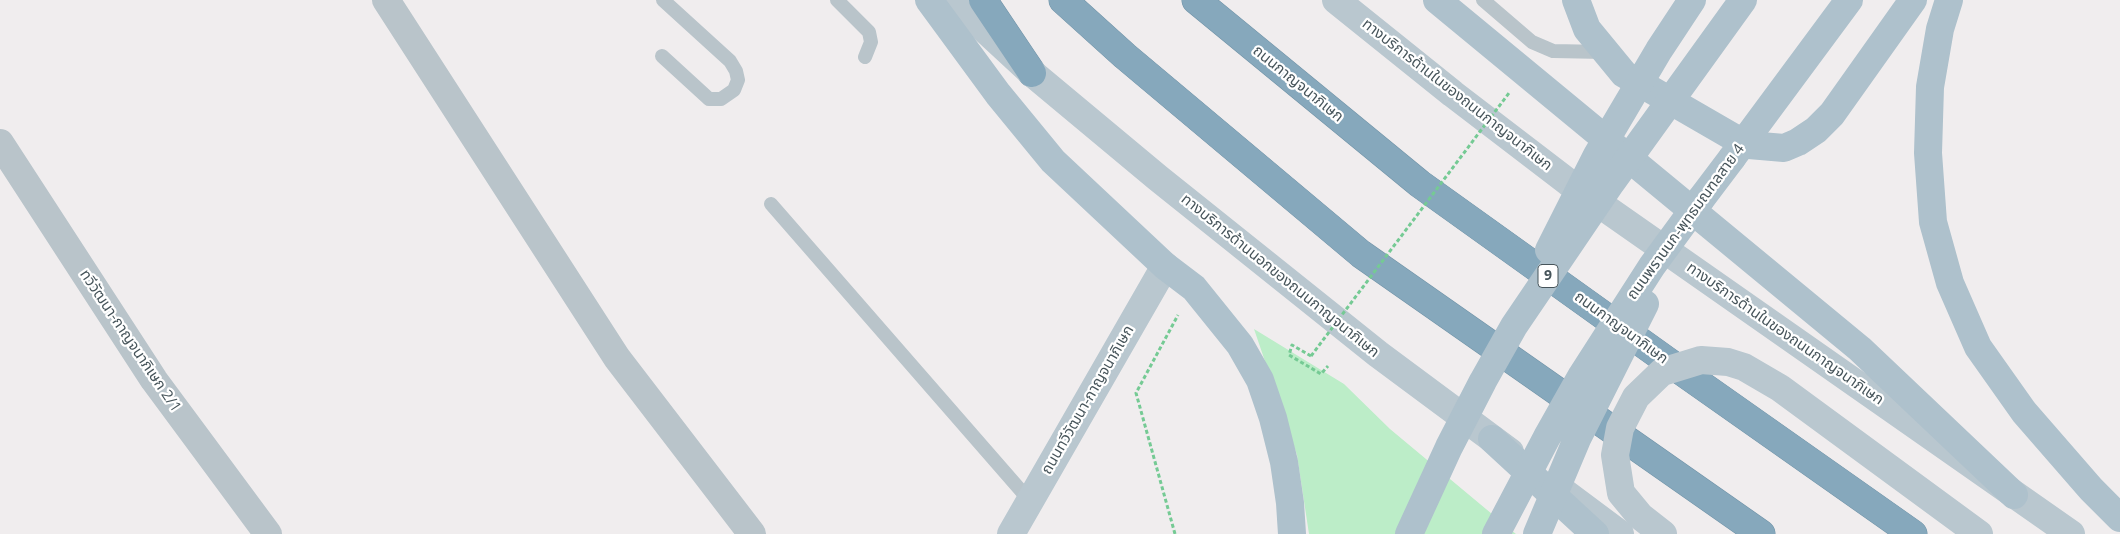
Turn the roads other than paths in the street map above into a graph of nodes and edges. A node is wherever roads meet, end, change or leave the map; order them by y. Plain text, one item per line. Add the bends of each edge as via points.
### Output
1 (386, 0) edge
2 (663, 0) edge
3 (837, 0) edge
4 (929, 0) edge
5 (953, 0) edge
6 (983, 0) edge
7 (1063, 0) edge
8 (1196, 0) edge
9 (1336, 0) edge
10 (1437, 0) edge
11 (1483, 0) edge
12 (1576, 0) edge
13 (1692, 0) edge
14 (1743, 0) edge
15 (1849, 0) edge
16 (1913, 0) edge
17 (1949, 0) edge
18 (1217, 11) edge
19 (1604, 52) junction
20 (662, 56) dead end
21 (865, 57) dead end
22 (1032, 73) junction
23 (0, 143) edge
24 (1701, 199) junction
25 (771, 204) dead end
26 (1165, 266) junction
27 (1514, 326) junction
28 (1612, 368) junction
29 (1492, 439) junction
30 (2014, 495) junction
31 (1030, 501) junction
32 (2120, 518) edge
33 (268, 534) edge
34 (752, 534) edge
35 (1011, 534) edge
36 (1292, 534) edge
37 (1409, 534) edge
38 (1496, 534) edge
39 (1518, 534) edge
40 (1537, 534) edge
41 (1595, 534) edge
42 (1620, 534) edge
43 (1663, 534) edge
44 (1761, 534) edge
45 (1913, 534) edge
46 (1979, 534) edge
47 (2071, 534) edge

1 - 34 street via 617,358
2 - 20 lane via 730,61 738,80 734,90 721,99 709,99
3 - 21 lane via 869,32 871,42
4 - 26 main road via 998,94 1053,161
5 - 22 main road, ทางบริการด้านนอกของถนนกาญจนาภิเษก
6 - 22 highway
7 - 44 highway via 1361,254
8 - 18 highway, ถนนกาญจนาภิเษก / 9
9 - 30 main road, ทางบริการด้านในของถนนกาญจนาภิเษก via 1568,182
10 - 30 main road via 1860,349
11 - 19 lane via 1532,42 1553,51
12 - 19 main road via 1587,29
13 - 27 main road, bridge via 1597,155
14 - 27 main road, bridge via 1611,183
15 - 24 main road, ถนนพรานนก-พุทธมณฑลสาย 4, bridge
16 - 19 main road via 1832,114 1816,130 1784,148 1749,145 1733,137 1624,74
17 - 32 main road via 1940,29 1930,87 1928,153 1933,222 1950,283 1978,347 2014,397 2090,489
18 - 45 highway, ถนนกาญจนาภิเษก / 9 via 1420,184
22 - 29 main road, ทางบริการด้านนอกของถนนกาญจนาภิเษก via 1279,276
23 - 33 street, ทวีวัฒนา-กาญจนาภิเษก 2/1 via 154,380
24 - 28 main road, bridge
24 - 38 main road, ถนนพรานนก-พุทธมณฑลสาย 4, bridge via 1652,266 1582,375
25 - 31 lane
26 - 31 main road, ถนนทวีวัฒนา-กาญจนาภิเษก
26 - 36 main road via 1194,288 1216,313 1260,380 1284,462
27 - 37 main road, bridge via 1483,381
28 - 39 main road, bridge via 1572,433
28 - 40 main road, bridge via 1577,439
29 - 41 main road
29 - 42 main road, ทางบริการด้านนอกของถนนกาญจนาภิเษก
30 - 47 main road, ทางบริการด้านในของถนนกาญจนาภิเษก
31 - 35 main road, ถนนทวีวัฒนา-กาญจนาภิเษก
43 - 46 main road, bridge via 1640,516 1621,493 1615,455 1620,428 1636,396 1662,372 1701,360 1744,367 1780,388

